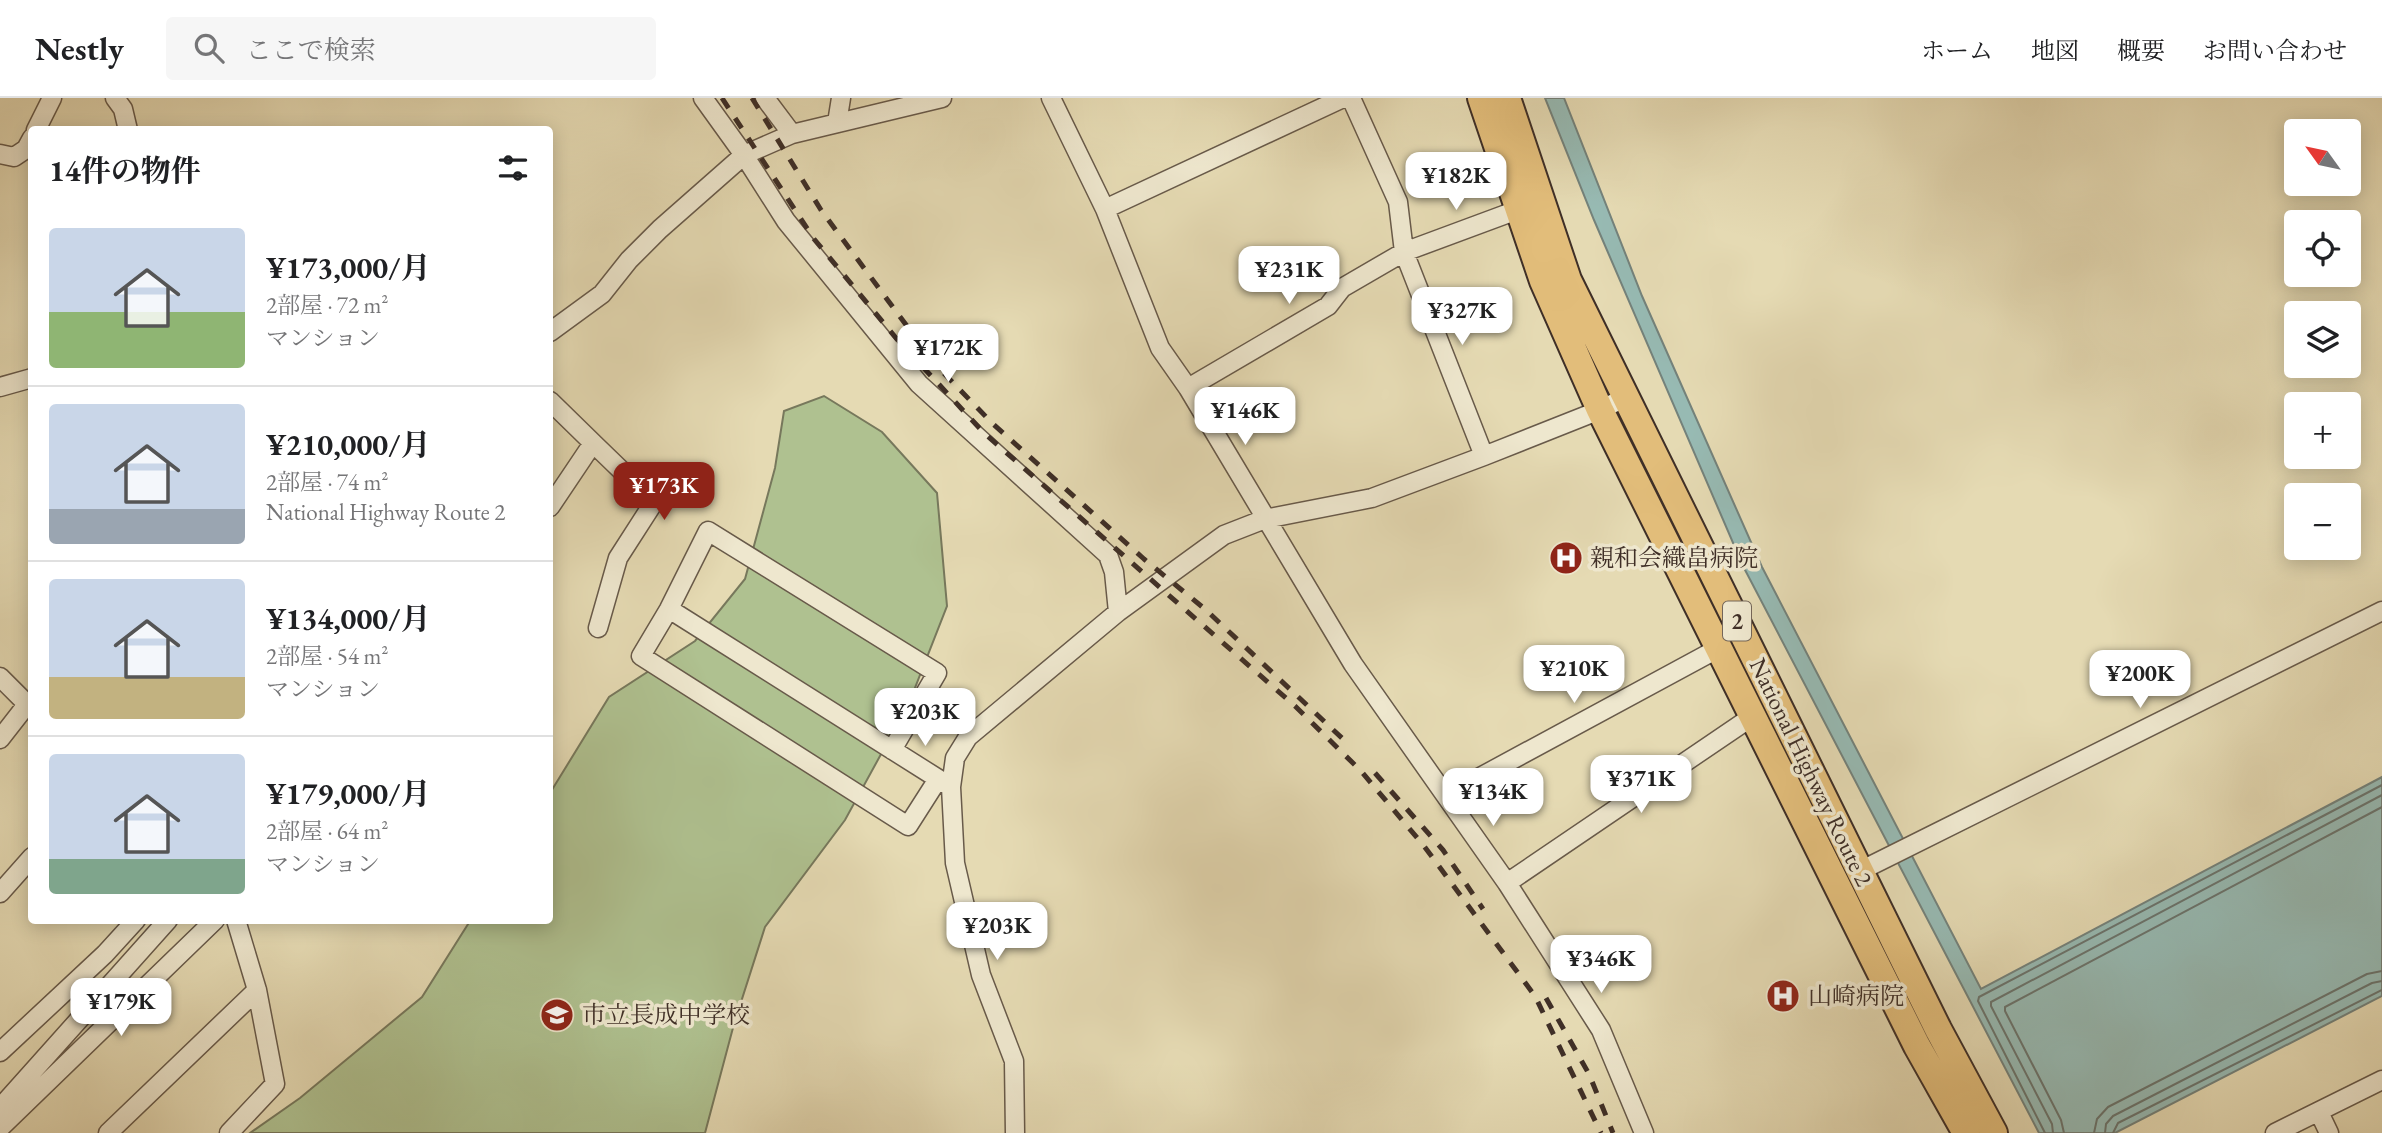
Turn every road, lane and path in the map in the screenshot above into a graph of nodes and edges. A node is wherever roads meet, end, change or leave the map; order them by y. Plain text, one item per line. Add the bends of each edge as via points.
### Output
1 (52, 98) edge
2 (115, 98) edge
3 (703, 98) edge
4 (765, 98) edge
5 (841, 98) edge
6 (942, 98) edge
7 (1051, 98) edge
8 (1343, 98) edge
9 (1351, 98) edge
10 (1481, 98) edge
11 (1507, 98) edge
12 (837, 123) junction
13 (38, 126) edge
14 (127, 126) edge
15 (792, 134) junction
16 (28, 145) edge
17 (0, 154) edge
18 (744, 155) junction
19 (1105, 209) junction
20 (1520, 209) junction
21 (1404, 252) junction
22 (553, 329) edge
23 (28, 379) edge
24 (0, 387) edge
25 (1188, 388) junction
26 (1626, 397) junction
27 (553, 404) edge
28 (1600, 410) junction
29 (593, 443) junction
30 (1485, 456) junction
31 (553, 503) edge
32 (1265, 519) junction
33 (669, 609) junction
34 (2382, 611) edge
35 (1118, 612) junction
36 (598, 628) dead end
37 (1719, 648) junction
38 (0, 677) edge
39 (1753, 716) junction
40 (0, 739) edge
41 (892, 750) junction
42 (944, 783) junction
43 (1447, 795) junction
44 (28, 862) edge
45 (1860, 871) junction
46 (1507, 883) junction
47 (0, 893) edge
48 (132, 924) edge
49 (164, 924) edge
50 (211, 924) edge
51 (237, 924) edge
52 (257, 990) junction
53 (0, 1052) edge
54 (2382, 1080) edge
55 (0, 1108) edge
56 (2319, 1112) junction
57 (0, 1128) edge
58 (5, 1133) edge
59 (108, 1133) edge
60 (229, 1133) edge
61 (1015, 1133) edge
62 (1644, 1133) edge
63 (1966, 1133) edge
64 (1994, 1133) edge
65 (2276, 1133) edge
66 (2329, 1133) edge

1 - 13 street
2 - 14 street
3 - 18 street
4 - 15 street
5 - 12 street
6 - 12 street
7 - 19 street
8 - 19 street
9 - 21 street via 1398,202
10 - 20 highway, National Highway Route 2 / 2
11 - 26 highway, National Highway Route 2 / 2 via 1568,280
12 - 15 street
15 - 18 street
16 - 17 street via 14,157
18 - 22 street via 660,229 602,294
18 - 35 street via 786,221 919,384 1108,555
19 - 25 street via 1160,348
20 - 21 street
20 - 28 highway, National Highway Route 2 / 2 via 1543,281
21 - 25 street via 1342,288 1328,306
21 - 30 street
23 - 24 street
25 - 32 street
26 - 28 street
26 - 45 highway, National Highway Route 2 / 2
27 - 29 street
28 - 30 street
28 - 37 highway, National Highway Route 2 / 2
29 - 31 street
29 - 36 street via 654,502 618,558
30 - 32 street via 1372,498
32 - 35 street via 1215,541
32 - 43 street via 1353,664
33 - 41 street
33 - 41 street via 708,531 937,673
33 - 42 street via 641,656 908,826
34 - 45 street
35 - 42 street via 968,737
37 - 39 highway, National Highway Route 2 / 2
37 - 43 street
38 - 40 street via 25,702
39 - 46 street
39 - 63 highway, National Highway Route 2 / 2 via 1917,1046
41 - 42 street
42 - 61 street via 964,913 981,975 1014,1061
43 - 46 street
44 - 47 street
45 - 64 highway, National Highway Route 2 / 2
46 - 62 street via 1601,1030
48 - 53 street
49 - 55 street
50 - 57 street
51 - 52 street
52 - 59 street
52 - 60 street via 275,1084
54 - 56 street
56 - 65 street
56 - 66 street
57 - 58 street

